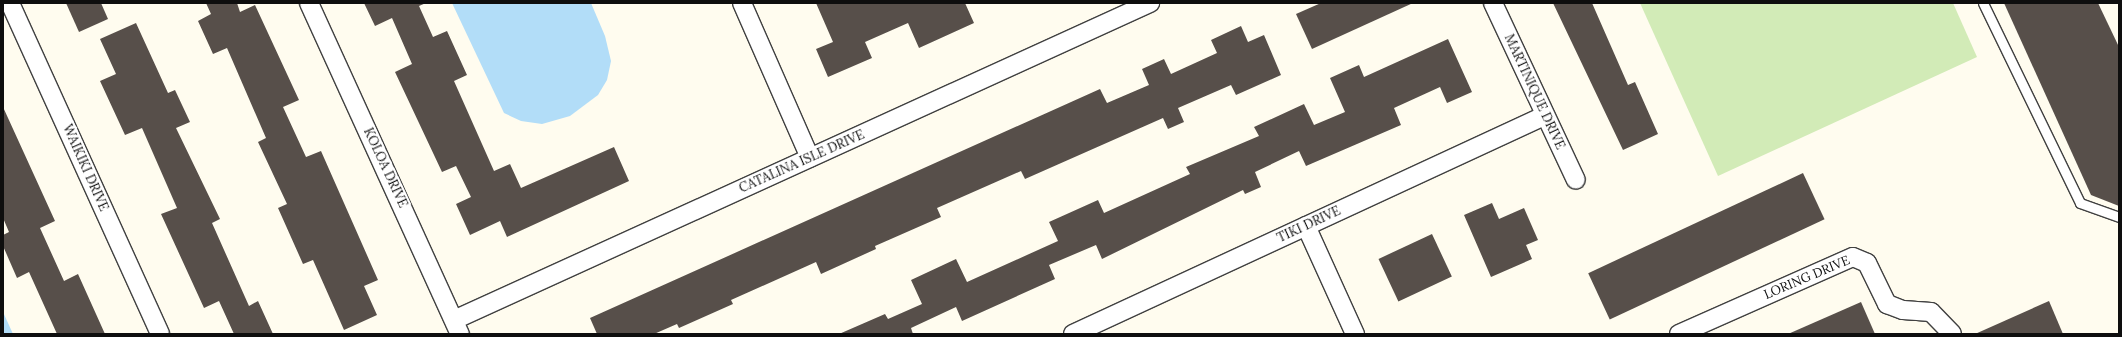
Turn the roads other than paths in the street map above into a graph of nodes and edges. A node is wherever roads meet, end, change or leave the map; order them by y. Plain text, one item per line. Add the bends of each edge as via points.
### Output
1 (10, 3) edge
2 (309, 3) edge
3 (742, 3) edge
4 (1150, 3) edge
5 (1493, 3) edge
6 (1983, 3) edge
7 (1544, 116) junction
8 (810, 158) junction
9 (1576, 180) dead end
10 (2119, 217) edge
11 (1306, 226) junction
12 (457, 327) edge
13 (160, 334) edge
14 (1073, 334) edge
15 (1355, 334) edge
16 (1679, 334) edge
17 (1952, 334) edge

1 - 13 street, WAIKIKI DRIVE
2 - 12 street, KOLOA DRIVE
3 - 8 street
4 - 8 street, CATALINA ISLE DRIVE
5 - 7 street, MARTINIQUE DRIVE
6 - 10 lane via 2080,203
7 - 9 street, MARTINIQUE DRIVE
7 - 11 street, TIKI DRIVE
8 - 12 street, CATALINA ISLE DRIVE
11 - 14 street, TIKI DRIVE
11 - 15 street
16 - 17 street, LORING DRIVE via 1853,257 1867,263 1887,304 1903,310 1931,312

